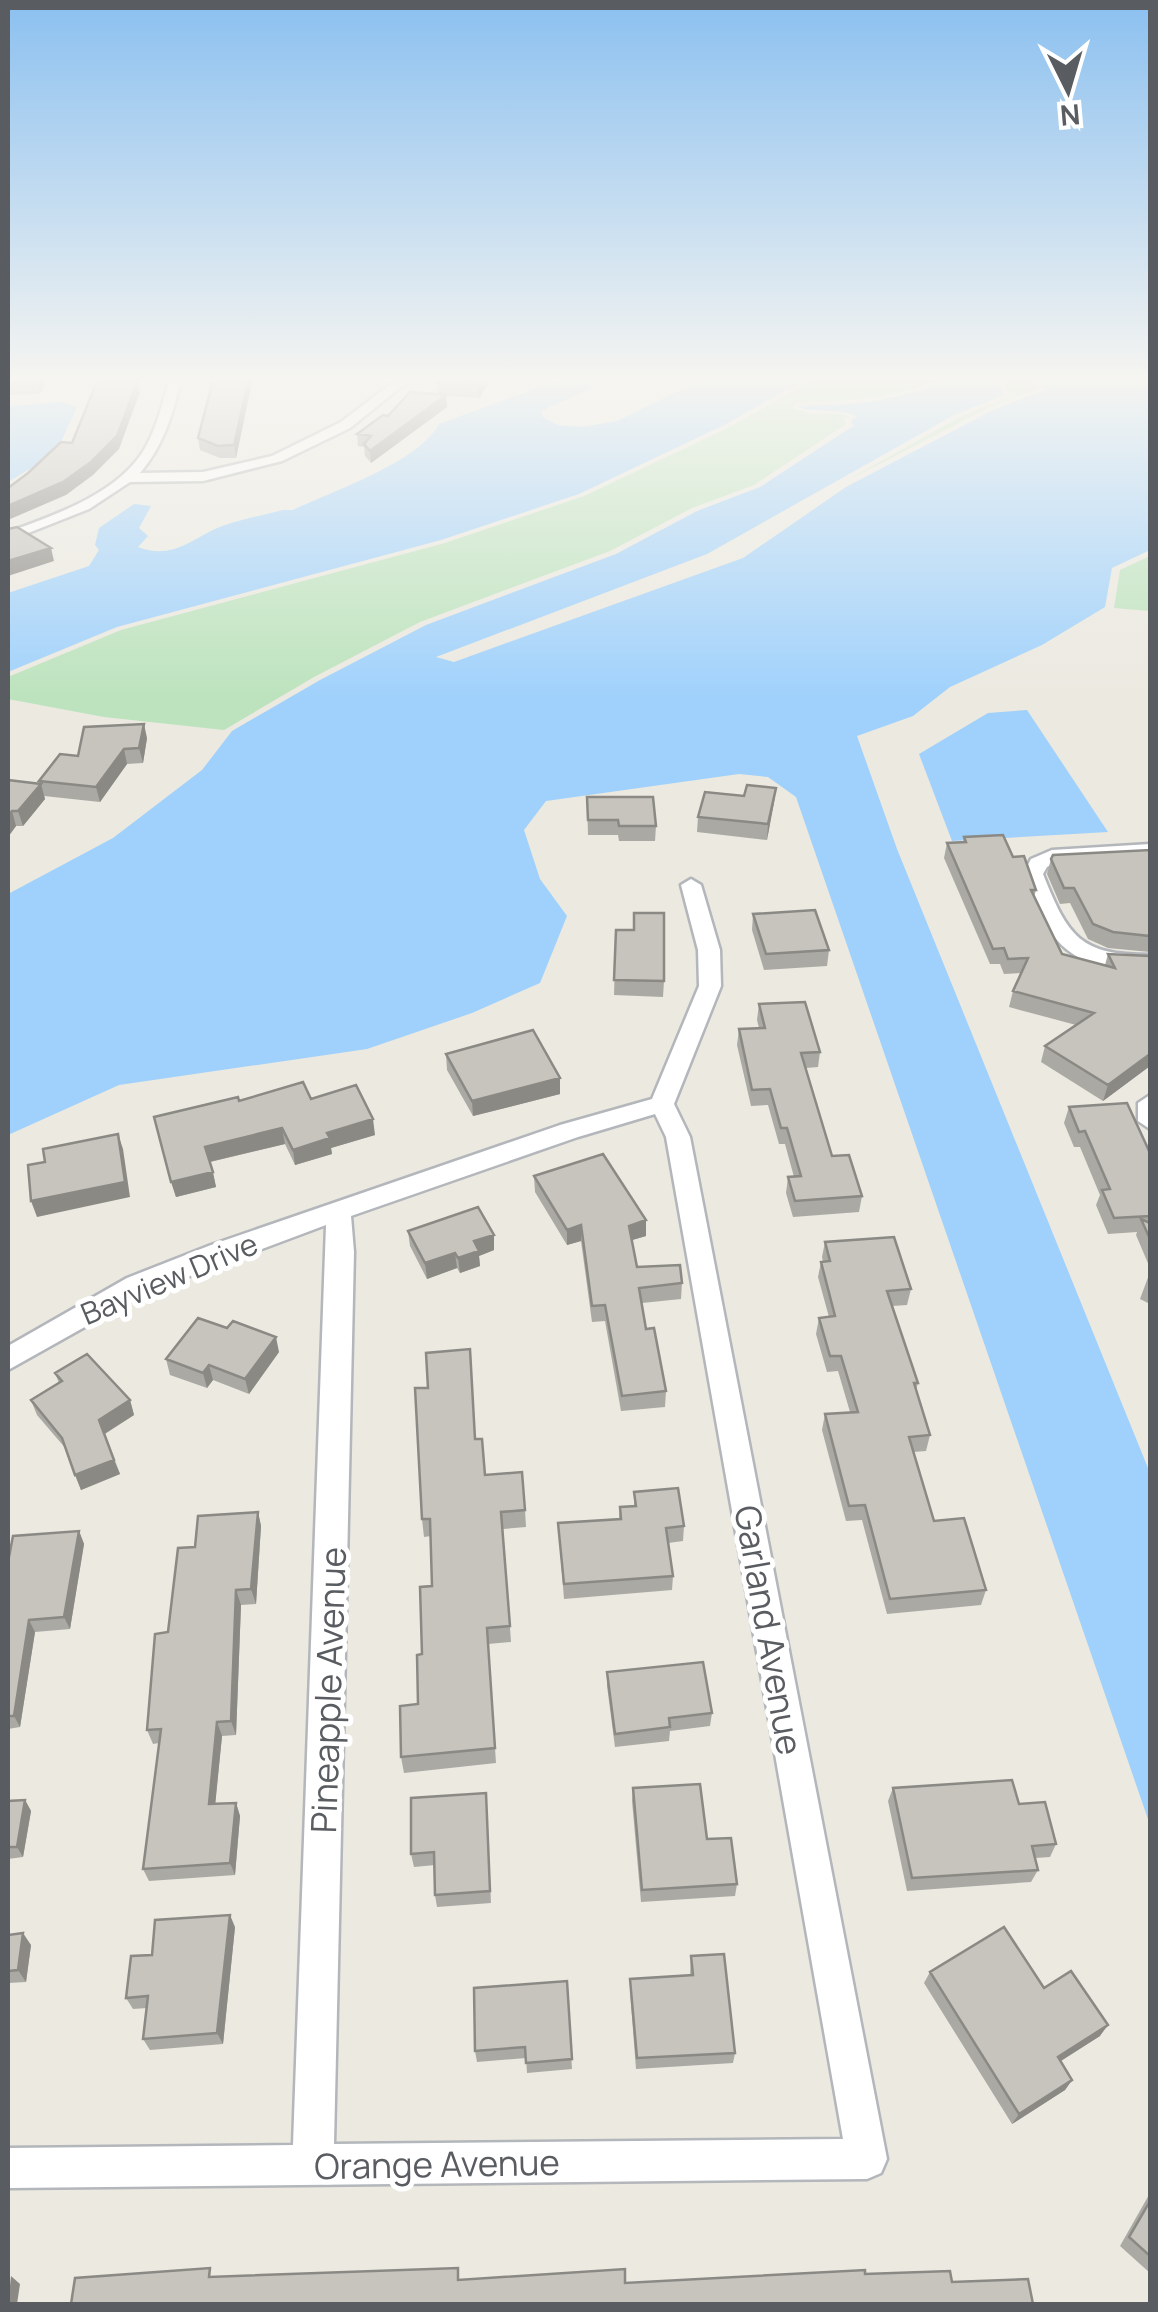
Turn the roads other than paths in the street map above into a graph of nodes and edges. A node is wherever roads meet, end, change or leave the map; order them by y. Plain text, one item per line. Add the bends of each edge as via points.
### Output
1 (113, 485) edge
2 (8, 537) edge
3 (1150, 850) edge
4 (691, 885) dead end
5 (1150, 962) edge
6 (662, 1104) junction
7 (338, 1214) junction
8 (8, 1359) edge
9 (867, 2159) joint
10 (313, 2166) junction
11 (8, 2168) edge

1 - 2 street
3 - 5 street via 1062,854 1038,863 1033,874 1064,940 1083,956
4 - 6 street via 709,950 710,986
6 - 7 street
6 - 9 street, Garland Avenue via 678,1137
7 - 8 street, Bayview Drive via 138,1285
7 - 10 street, Pineapple Avenue
9 - 10 street, Orange Avenue
10 - 11 street, Orange Avenue

